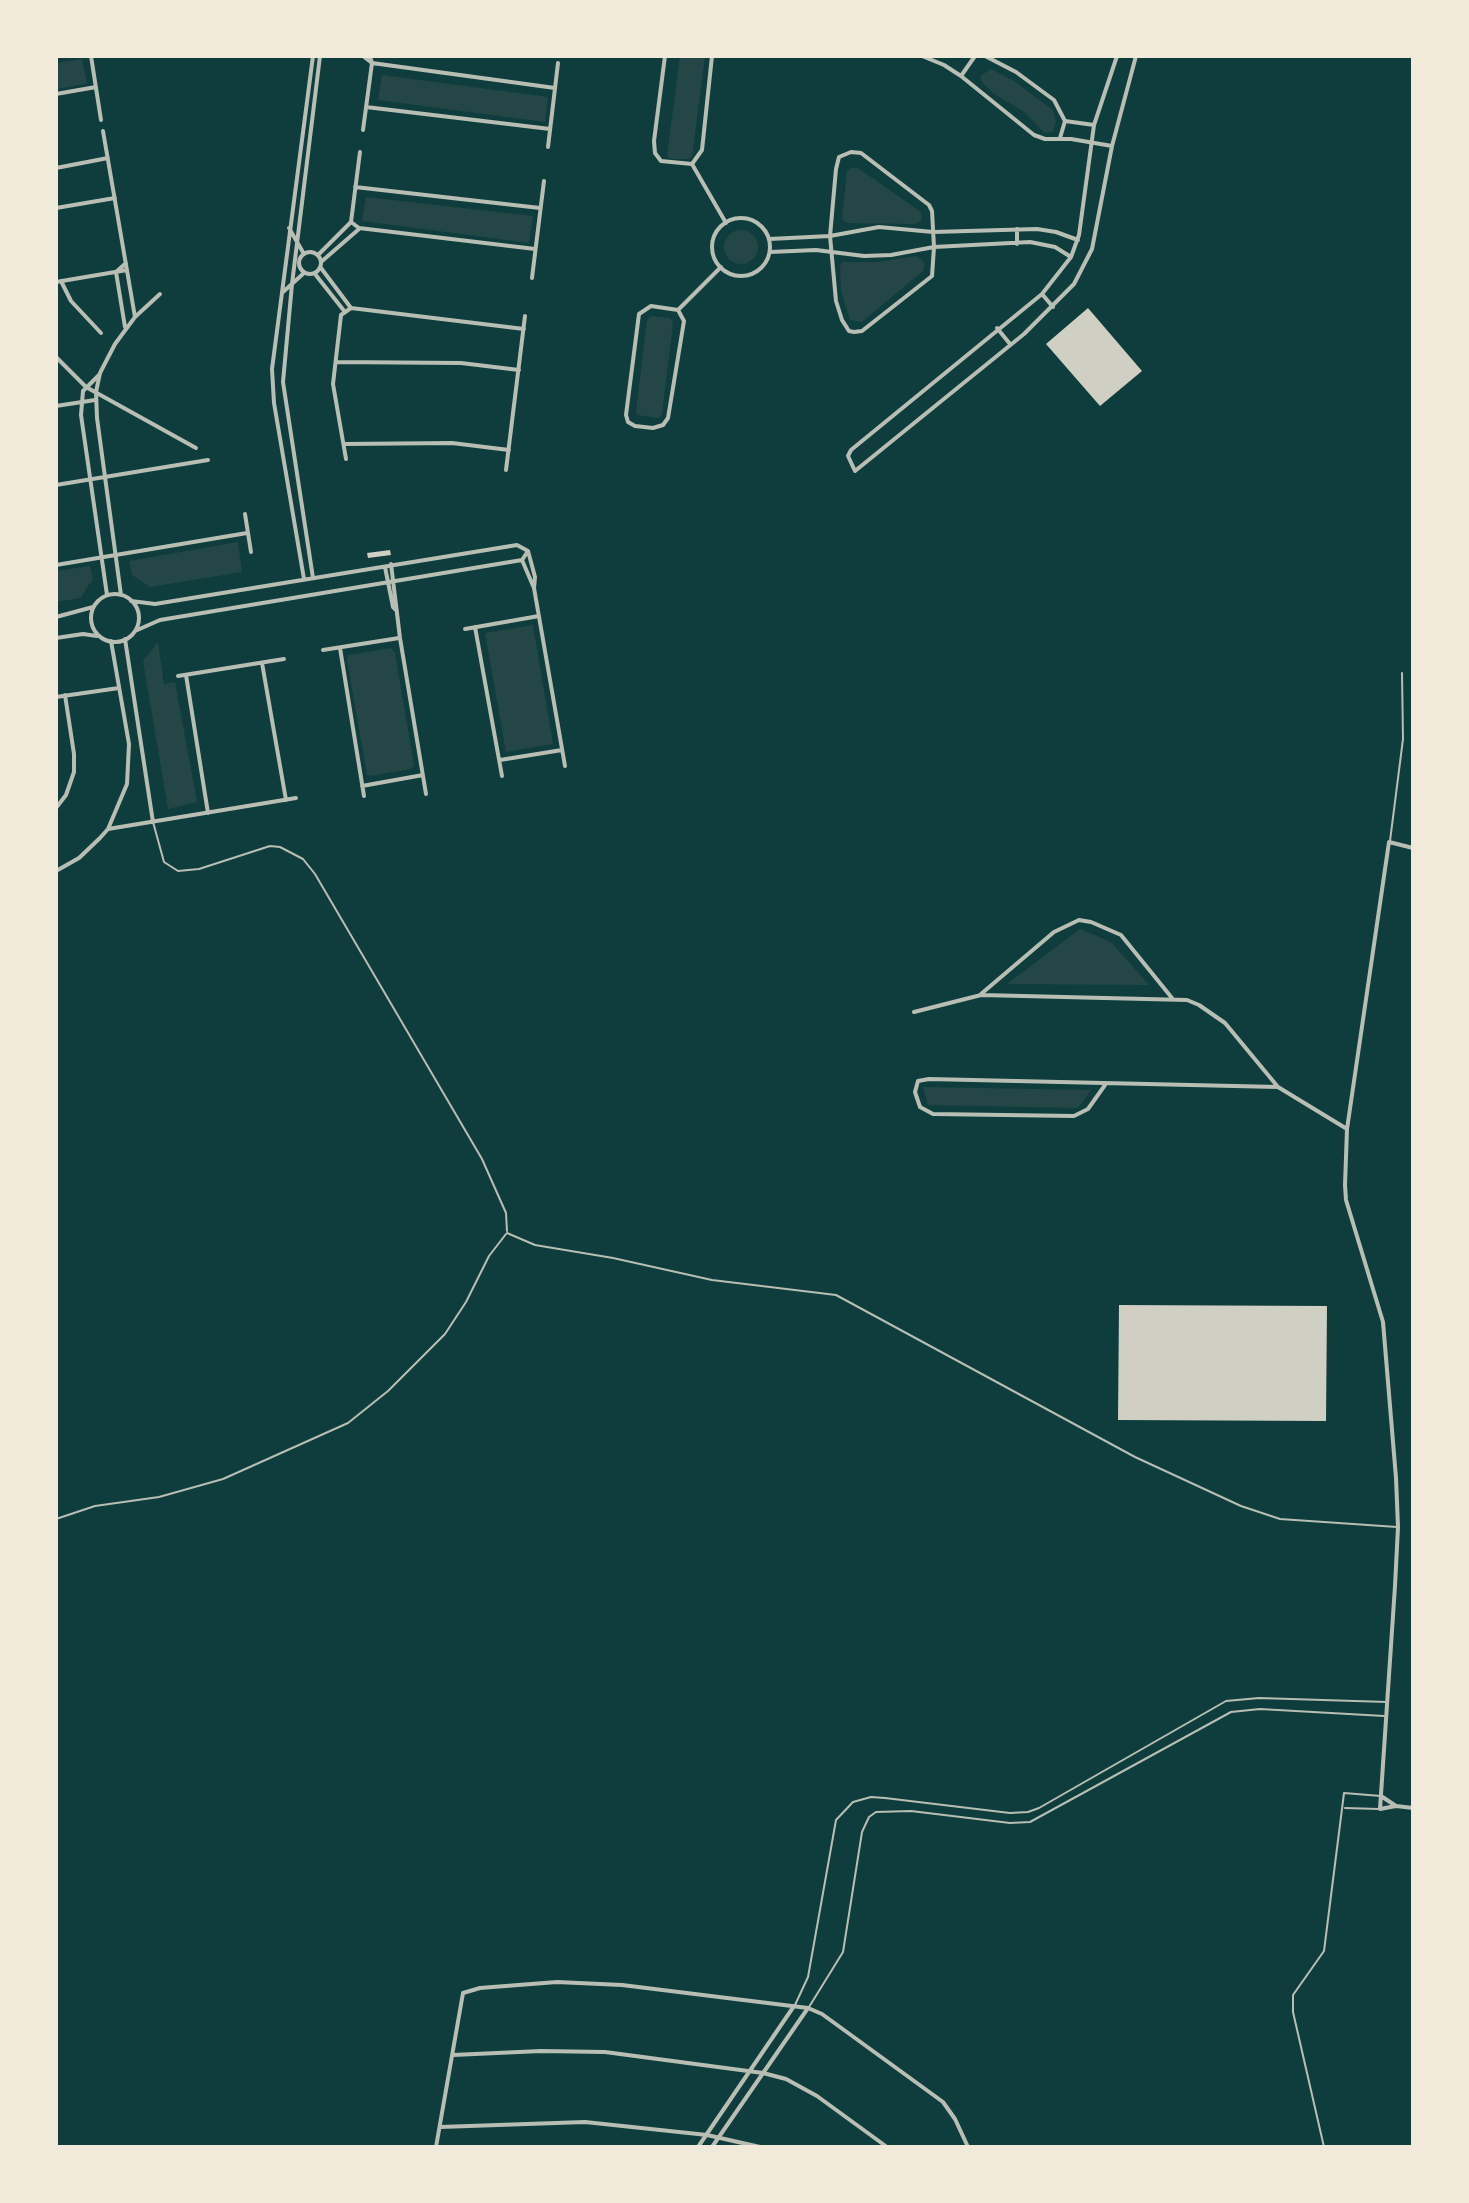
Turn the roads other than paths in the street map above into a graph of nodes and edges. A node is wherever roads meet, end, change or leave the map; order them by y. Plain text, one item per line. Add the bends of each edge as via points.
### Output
1 (91, 56) edge
2 (313, 56) edge
3 (320, 56) edge
4 (363, 56) edge
5 (370, 56) edge
6 (665, 56) edge
7 (712, 56) edge
8 (922, 56) edge
9 (950, 56) edge
10 (975, 56) edge
11 (985, 56) edge
12 (1117, 56) edge
13 (1136, 56) edge
14 (372, 63) junction
15 (558, 63) dead end
16 (944, 65) junction
17 (961, 76) junction
18 (96, 87) junction
19 (555, 88) junction
20 (56, 94) edge
21 (366, 107) junction
22 (101, 120) dead end
23 (1065, 121) junction
24 (1094, 125) junction
25 (550, 129) junction
26 (363, 130) dead end
27 (103, 131) dead end
28 (1060, 138) junction
29 (1091, 142) junction
30 (1112, 146) junction
31 (548, 147) dead end
32 (360, 152) dead end
33 (108, 158) junction
34 (692, 164) junction
35 (56, 168) edge
36 (544, 181) dead end
37 (355, 187) junction
38 (115, 198) junction
39 (56, 208) edge
40 (540, 208) junction
41 (351, 222) junction
42 (726, 223) junction
43 (289, 228) junction
44 (359, 228) junction
45 (1017, 229) junction
46 (933, 232) junction
47 (830, 236) junction
48 (769, 239) junction
49 (1078, 240) junction
50 (297, 243) junction
51 (1017, 244) junction
52 (934, 247) junction
53 (535, 249) junction
54 (770, 252) junction
55 (830, 252) junction
56 (304, 254) junction
57 (318, 255) junction
58 (1071, 257) junction
59 (126, 263) junction
60 (321, 265) junction
61 (721, 267) junction
62 (127, 270) junction
63 (116, 272) junction
64 (304, 273) junction
65 (315, 274) junction
66 (532, 278) dead end
67 (59, 282) edge
68 (292, 284) junction
69 (160, 294) dead end
70 (281, 294) junction
71 (1042, 294) junction
72 (1053, 307) junction
73 (351, 308) junction
74 (678, 310) junction
75 (345, 312) junction
76 (525, 316) dead end
77 (135, 317) junction
78 (125, 328) junction
79 (997, 328) junction
80 (524, 329) junction
81 (101, 333) dead end
82 (1010, 344) junction
83 (56, 357) edge
84 (336, 362) junction
85 (519, 370) junction
86 (100, 373) junction
87 (86, 387) junction
88 (96, 392) junction
89 (95, 400) junction
90 (80, 403) junction
91 (56, 406) edge
92 (343, 444) junction
93 (291, 447) junction
94 (196, 448) dead end
95 (282, 449) junction
96 (509, 450) junction
97 (346, 459) dead end
98 (208, 460) dead end
99 (506, 470) dead end
100 (106, 477) junction
101 (90, 480) junction
102 (56, 485) edge
103 (245, 514) dead end
104 (247, 533) junction
105 (528, 551) junction
106 (251, 552) dead end
107 (117, 555) junction
108 (101, 558) junction
109 (522, 560) junction
110 (391, 564) junction
111 (56, 565) edge
112 (385, 565) junction
113 (313, 578) junction
114 (304, 579) junction
115 (395, 583) junction
116 (388, 584) junction
117 (534, 588) junction
118 (107, 595) junction
119 (121, 595) junction
120 (131, 601) junction
121 (93, 607) junction
122 (396, 610) junction
123 (539, 616) junction
124 (56, 617) edge
125 (475, 627) junction
126 (465, 629) dead end
127 (135, 631) junction
128 (100, 636) junction
129 (56, 638) edge
130 (400, 638) junction
131 (125, 639) junction
132 (111, 641) junction
133 (340, 648) junction
134 (323, 650) dead end
135 (284, 659) dead end
136 (262, 663) junction
137 (1402, 673) dead end
138 (186, 675) junction
139 (178, 676) dead end
140 (119, 688) junction
141 (65, 695) junction
142 (56, 697) edge
143 (562, 750) junction
144 (500, 760) junction
145 (565, 766) dead end
146 (423, 775) junction
147 (502, 776) dead end
148 (362, 786) junction
149 (426, 794) dead end
150 (364, 796) dead end
151 (296, 798) dead end
152 (286, 800) junction
153 (56, 808) edge
154 (208, 813) junction
155 (153, 822) junction
156 (108, 829) junction
157 (1389, 842) junction
158 (1413, 848) edge
159 (56, 871) edge
160 (981, 995) junction
161 (1172, 998) junction
162 (914, 1012) dead end
163 (1105, 1085) junction
164 (1278, 1087) junction
165 (1347, 1129) junction
166 (507, 1233) junction
167 (56, 1519) edge
168 (1398, 1527) junction
169 (1388, 1702) junction
170 (1386, 1717) junction
171 (1381, 1796) junction
172 (1396, 1806) junction
173 (1344, 1807) junction
174 (1413, 1808) edge
175 (1380, 1809) junction
176 (794, 2006) junction
177 (808, 2008) junction
178 (452, 2055) junction
179 (750, 2072) junction
180 (763, 2073) junction
181 (440, 2127) junction
182 (707, 2135) junction
183 (718, 2138) junction
184 (436, 2147) edge
185 (698, 2147) edge
186 (712, 2147) edge
187 (760, 2147) edge
188 (887, 2147) edge
189 (968, 2147) edge
190 (1324, 2147) edge

1 - 18 street
2 - 43 street
3 - 50 street
4 - 14 street
5 - 14 street
6 - 34 street via 655,153 661,161
7 - 34 street via 702,150
8 - 16 street
9 - 16 street
10 - 17 street
11 - 23 street via 1050,95
12 - 24 street
13 - 30 street
14 - 19 street
14 - 21 street
15 - 19 street
16 - 17 street
17 - 28 street via 1034,135
18 - 20 street
18 - 22 street
19 - 25 street
21 - 25 street
21 - 26 street
23 - 24 street
23 - 28 street
24 - 29 street
25 - 31 street
27 - 33 street
28 - 29 street
29 - 30 street
29 - 49 street
30 - 72 street via 1092,249 1074,284
32 - 37 street
33 - 35 street
33 - 38 street
34 - 42 street
36 - 40 street
37 - 40 street
37 - 41 street
38 - 39 street
38 - 59 street
40 - 53 street
41 - 44 street
41 - 57 street
42 - 48 street via 751,220
42 - 61 street via 713,244
43 - 50 street
43 - 70 street
44 - 53 street
44 - 60 street
45 - 46 street
45 - 49 street
45 - 51 street
46 - 47 street via 879,227
46 - 47 street via 929,205 861,153 851,152 839,157
46 - 52 street
47 - 48 street
47 - 55 street
48 - 54 street
49 - 58 street
50 - 56 street
50 - 68 street
51 - 52 street
51 - 58 street via 1046,244
52 - 55 street via 878,255
52 - 55 street via 932,276 854,332 842,320 836,301
53 - 66 street
54 - 55 street
54 - 61 street via 762,268 746,276
56 - 57 street
56 - 64 street via 298,264
57 - 60 street
58 - 71 street
59 - 62 street
59 - 63 street
60 - 65 street
60 - 73 street
61 - 74 street
62 - 63 street
62 - 77 street
63 - 67 street
63 - 78 street
64 - 65 street
64 - 68 street
65 - 75 street
67 - 81 street
68 - 70 street
68 - 93 street via 283,382
69 - 77 street
70 - 95 street via 272,385
71 - 72 street
71 - 79 street
72 - 82 street
73 - 75 street
73 - 80 street
74 - 74 street via 684,321 668,418 653,428 635,426 626,415 639,314 651,306
75 - 84 street
76 - 80 street
77 - 78 street
78 - 86 street
79 - 82 street
79 - 82 street via 851,450 848,456 855,471
80 - 85 street
83 - 87 street
84 - 85 street via 461,363
84 - 92 street via 333,384
85 - 96 street
86 - 87 street
86 - 88 street
87 - 88 street
87 - 90 street
88 - 89 street
88 - 94 street
89 - 90 street
89 - 100 street
90 - 91 street
90 - 101 street
92 - 96 street via 452,443
92 - 97 street
93 - 95 street
93 - 113 street
95 - 114 street
96 - 99 street
98 - 100 street
100 - 101 street
100 - 107 street
101 - 102 street
101 - 108 street
103 - 104 street
104 - 106 street
104 - 107 street
105 - 109 street
105 - 110 street via 517,545
105 - 117 street
107 - 108 street
107 - 119 street
108 - 111 street
108 - 118 street
109 - 115 street
109 - 117 street
110 - 112 street
110 - 115 street
112 - 113 street
112 - 116 street
113 - 114 street
114 - 120 street via 155,604
115 - 116 street
115 - 122 street
116 - 122 street
116 - 127 street via 160,620
117 - 123 street
118 - 119 street
118 - 121 street
119 - 120 street
120 - 127 street via 138,618
121 - 124 street
121 - 128 street via 92,623
122 - 130 street
123 - 125 street
123 - 143 street
125 - 126 street
125 - 144 street
127 - 131 street
128 - 129 street
128 - 132 street
130 - 133 street
130 - 146 street
131 - 132 street
131 - 155 street
132 - 140 street
133 - 134 street
133 - 148 street
135 - 136 street
136 - 138 street
136 - 152 street
137 - 157 lane via 1403,739
138 - 139 street
138 - 154 street
140 - 141 street
140 - 156 street via 129,769
141 - 142 street
141 - 153 street via 74,772
143 - 144 street
143 - 145 street
144 - 147 street
146 - 148 street
146 - 149 street
148 - 150 street
151 - 152 street
152 - 154 street
154 - 155 street
155 - 156 street
155 - 166 lane via 164,862 178,871 270,846 303,859 482,1159 506,1213
156 - 159 street via 79,858
157 - 158 street
157 - 165 street
160 - 161 street
160 - 161 street via 1054,932 1079,920 1121,935
160 - 162 street
161 - 164 street via 1199,1005 1225,1023
163 - 163 street via 929,1079 918,1081 915,1092 920,1107 933,1114 1074,1116 1088,1109
163 - 164 street
164 - 165 street
165 - 168 street via 1346,1200 1375,1290 1386,1345
166 - 167 lane via 445,1334 348,1423 223,1479
166 - 168 lane via 535,1245 669,1271 836,1295 1147,1463 1241,1506 1280,1519
168 - 169 street
169 - 170 street
169 - 176 lane via 1226,1701 1028,1812 871,1797 853,1802 833,1828 808,1977
170 - 171 street
170 - 177 lane via 1238,1710 1030,1822 886,1809 869,1817 862,1832 843,1952
171 - 172 street
171 - 173 lane via 1344,1793
171 - 175 street
172 - 174 street
172 - 175 street
173 - 175 lane
173 - 190 lane via 1324,1951 1296,1988 1292,2003
176 - 177 street
176 - 178 street via 586,1982 480,1988 463,1993
176 - 179 street
177 - 180 street
177 - 189 street via 943,2102
178 - 179 street via 605,2052
178 - 181 street
179 - 180 street
179 - 182 street
180 - 183 street
180 - 188 street via 817,2096
181 - 182 street via 585,2122
181 - 184 street
182 - 183 street
182 - 185 street
183 - 186 street
183 - 187 street

